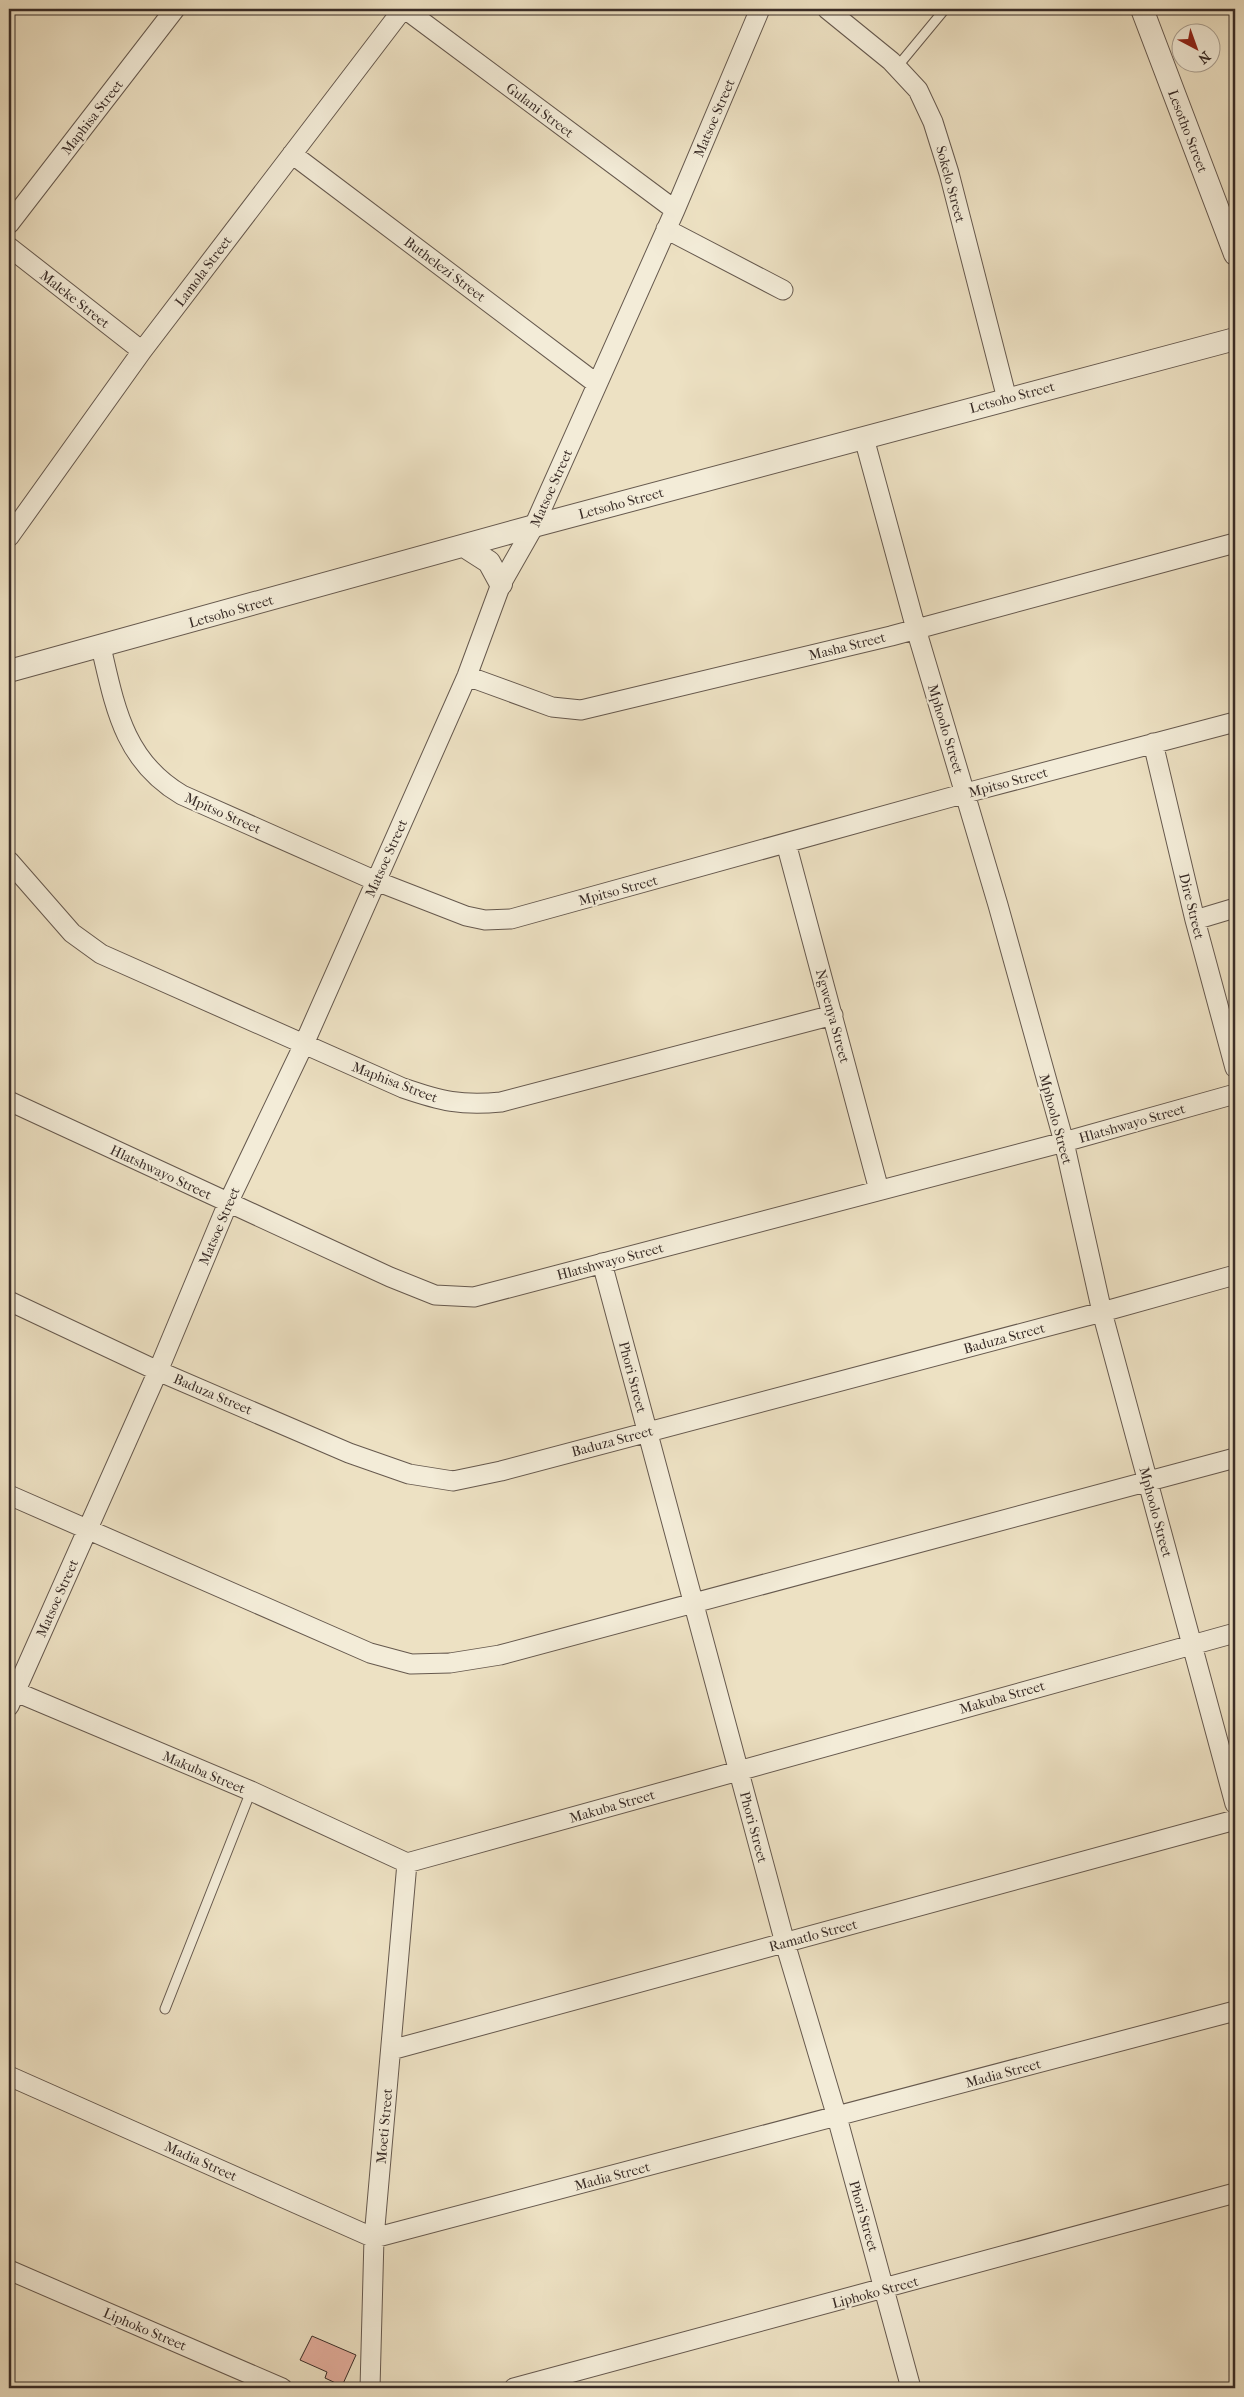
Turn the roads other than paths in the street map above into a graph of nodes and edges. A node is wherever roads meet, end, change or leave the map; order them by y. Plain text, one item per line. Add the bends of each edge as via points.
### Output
1 (175, 9) edge
2 (404, 9) edge
3 (760, 9) edge
4 (827, 9) edge
5 (945, 9) edge
6 (1142, 9) edge
7 (897, 67) junction
8 (292, 154) junction
9 (675, 210) junction
10 (9, 224) edge
11 (666, 229) junction
12 (9, 247) edge
13 (1235, 254) edge
14 (783, 290) dead end
15 (1235, 339) edge
16 (142, 351) junction
17 (597, 384) junction
18 (1007, 398) junction
19 (864, 438) junction
20 (534, 526) junction
21 (9, 537) edge
22 (1231, 543) edge
23 (464, 546) junction
24 (502, 584) junction
25 (916, 629) junction
26 (101, 647) junction
27 (9, 671) edge
28 (467, 676) junction
29 (1235, 722) edge
30 (1153, 743) junction
31 (966, 793) junction
32 (786, 843) junction
33 (9, 861) edge
34 (376, 881) junction
35 (1235, 908) edge
36 (1196, 920) junction
37 (832, 1014) junction
38 (304, 1044) junction
39 (1235, 1068) edge
40 (1235, 1094) edge
41 (9, 1101) edge
42 (1064, 1142) junction
43 (879, 1190) junction
44 (228, 1203) junction
45 (602, 1264) junction
46 (1235, 1275) edge
47 (9, 1301) edge
48 (1102, 1312) junction
49 (158, 1370) junction
50 (648, 1431) junction
51 (1235, 1458) edge
52 (1148, 1482) junction
53 (9, 1496) edge
54 (87, 1531) junction
55 (694, 1605) junction
56 (1235, 1633) edge
57 (1192, 1643) junction
58 (11, 1696) edge
59 (738, 1770) junction
60 (251, 1791) junction
61 (1235, 1804) edge
62 (1235, 1820) edge
63 (407, 1863) junction
64 (785, 1943) junction
65 (165, 2009) dead end
66 (1235, 2011) edge
67 (391, 2050) junction
68 (9, 2076) edge
69 (837, 2117) junction
70 (1235, 2193) edge
71 (374, 2238) junction
72 (9, 2270) edge
73 (885, 2289) junction
74 (282, 2388) edge
75 (370, 2388) edge
76 (514, 2388) edge
77 (911, 2388) edge

1 - 10 street, Maphisa Street
2 - 8 street, Lamola Street
2 - 9 street, Gulani Street
3 - 9 street, Matsoe Street
4 - 7 street, Sokelo Street
5 - 7 lane
6 - 13 street, Lesotho Street
7 - 18 street, Sokelo Street via 918,90 933,122
8 - 16 street, Lamola Street
8 - 17 street, Buthelezi Street
9 - 11 street, Matsoe Street
11 - 14 street
11 - 17 street, Matsoe Street
12 - 16 street, Maleke Street
15 - 18 street, Letsoho Street
16 - 21 street, Lamola Street
17 - 20 street, Matsoe Street
18 - 19 street, Letsoho Street
19 - 20 street, Letsoho Street
19 - 25 street, Mphoolo Street
20 - 23 street, Letsoho Street
20 - 24 street, Matsoe Street
22 - 25 street, Masha Street
23 - 24 street via 489,562
23 - 26 street, Letsoho Street
24 - 28 street, Matsoe Street
25 - 28 street, Masha Street via 581,710 552,707
25 - 31 street, Mphoolo Street
26 - 27 street, Letsoho Street
26 - 34 street, Mpitso Street via 125,734 143,763 164,784 182,795
28 - 34 street, Matsoe Street
29 - 30 street, Mpitso Street
30 - 31 street, Mpitso Street
30 - 36 street, Dire Street
31 - 32 street, Mpitso Street
31 - 42 street, Mphoolo Street
32 - 34 street, Mpitso Street via 511,919 485,920 466,916
32 - 37 street, Ngwenya Street
33 - 38 street, Maphisa Street via 66,926 92,948
34 - 38 street, Matsoe Street
35 - 36 street
36 - 39 street, Dire Street
37 - 38 street, Maphisa Street via 501,1102 472,1105 437,1099 403,1088
37 - 43 street, Ngwenya Street
38 - 44 street, Matsoe Street
40 - 42 street, Hlatshwayo Street
41 - 44 street, Hlatshwayo Street
42 - 43 street, Hlatshwayo Street
42 - 48 street, Mphoolo Street
43 - 45 street, Hlatshwayo Street
44 - 45 street, Hlatshwayo Street via 435,1295 474,1297
44 - 49 street, Matsoe Street
45 - 50 street, Phori Street
46 - 48 street, Baduza Street
47 - 49 street, Baduza Street
48 - 50 street, Baduza Street
48 - 52 street, Mphoolo Street
49 - 50 street, Baduza Street via 349,1453 409,1474 453,1481
49 - 54 street, Matsoe Street
50 - 55 street, Phori Street
51 - 52 street
52 - 55 street
52 - 57 street, Mphoolo Street
53 - 54 street
54 - 55 street via 370,1653 411,1664 450,1663 500,1655
54 - 58 street, Matsoe Street
55 - 59 street, Phori Street
56 - 57 street, Makuba Street
57 - 59 street, Makuba Street
57 - 61 street, Mphoolo Street
58 - 60 street, Makuba Street
59 - 63 street, Makuba Street
59 - 64 street, Phori Street
60 - 63 street, Makuba Street
60 - 65 lane
62 - 64 street, Ramatlo Street
63 - 67 street, Moeti Street
64 - 67 street, Ramatlo Street
64 - 69 street, Phori Street
66 - 69 street, Madia Street
67 - 71 street, Moeti Street
68 - 71 street, Madia Street
69 - 71 street, Madia Street
69 - 73 street, Phori Street
70 - 73 street, Liphoko Street
71 - 75 street, Moeti Street
72 - 74 street, Liphoko Street
73 - 76 street, Liphoko Street
73 - 77 street, Phori Street

